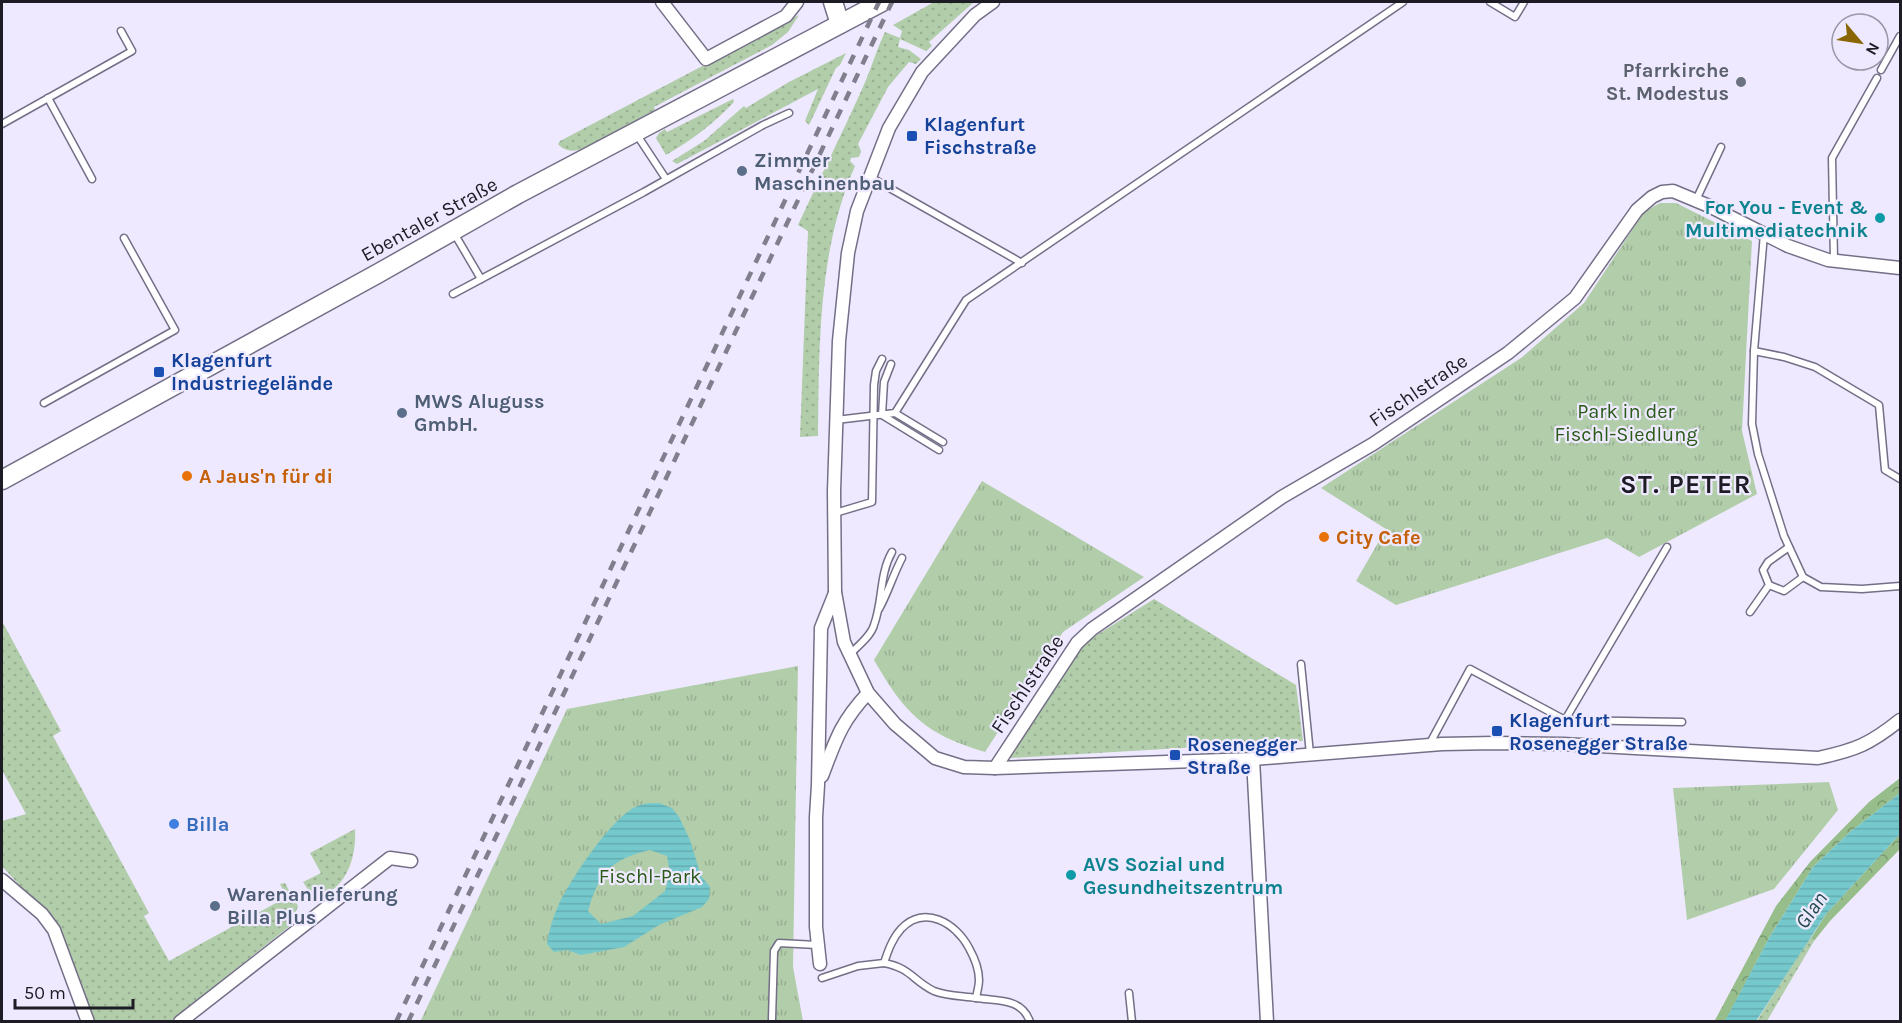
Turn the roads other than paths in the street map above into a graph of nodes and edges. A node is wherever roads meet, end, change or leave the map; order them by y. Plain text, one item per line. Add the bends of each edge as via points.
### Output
1 (662, 2) edge
2 (797, 2) edge
3 (833, 2) edge
4 (882, 2) edge
5 (993, 2) edge
6 (1403, 2) edge
7 (1490, 2) edge
8 (1524, 2) edge
9 (840, 24) junction
10 (121, 31) dead end
11 (1900, 36) edge
12 (1890, 54) edge
13 (1877, 78) dead end
14 (48, 98) junction
15 (789, 113) dead end
16 (2, 124) edge
17 (635, 132) junction
18 (1722, 147) dead end
19 (870, 177) junction
20 (93, 179) dead end
21 (666, 179) junction
22 (1696, 201) junction
23 (452, 231) junction
24 (1764, 234) junction
25 (124, 238) dead end
26 (1834, 261) junction
27 (1022, 263) junction
28 (1900, 268) edge
29 (481, 279) junction
30 (453, 294) dead end
31 (1755, 351) junction
32 (882, 358) dead end
33 (891, 364) dead end
34 (44, 403) dead end
35 (895, 413) junction
36 (882, 415) junction
37 (873, 416) junction
38 (836, 420) junction
39 (943, 442) dead end
40 (939, 450) dead end
41 (1900, 479) edge
42 (2, 480) edge
43 (834, 513) junction
44 (1666, 547) dead end
45 (1789, 547) junction
46 (892, 552) dead end
47 (902, 558) dead end
48 (1803, 577) junction
49 (1768, 585) junction
50 (1900, 586) edge
51 (835, 592) junction
52 (1750, 612) dead end
53 (877, 614) junction
54 (850, 655) junction
55 (1301, 664) dead end
56 (868, 693) junction
57 (1565, 720) junction
58 (1900, 720) edge
59 (1683, 722) dead end
60 (1428, 745) junction
61 (1310, 754) junction
62 (1253, 759) junction
63 (995, 768) junction
64 (818, 785) junction
65 (411, 861) dead end
66 (2, 880) edge
67 (818, 945) junction
68 (884, 963) junction
69 (820, 964) dead end
70 (822, 978) dead end
71 (1129, 993) dead end
72 (976, 998) junction
73 (772, 1019) dead end
74 (88, 1022) edge
75 (180, 1022) edge
76 (1030, 1022) edge
77 (1132, 1022) edge
78 (1267, 1022) edge

1 - 2 street via 706,59 786,16
3 - 9 main road
4 - 9 main road, Ebentaler Straße
5 - 19 street via 975,15 922,72 889,128
6 - 27 lane
7 - 8 lane via 1515,17
9 - 17 main road, Ebentaler Straße
10 - 14 lane via 132,51
11 - 12 lane
13 - 26 lane via 1832,158
14 - 16 lane
14 - 20 lane
15 - 21 lane
17 - 21 lane
17 - 23 main road, Ebentaler Straße
18 - 22 lane
19 - 27 lane
19 - 38 street via 857,211 848,253 838,341
21 - 29 lane
22 - 24 street, Fischlstraße
22 - 63 street, Fischlstraße via 1673,191 1652,197 1637,210 1575,298 1508,352 1373,444 1282,497 1092,629 1077,643
23 - 29 lane
23 - 42 main road, Ebentaler Straße
24 - 26 street, Fischlstraße
24 - 31 lane
25 - 34 lane via 175,330
26 - 28 street, Fischlstraße
27 - 35 lane via 966,300
29 - 30 lane
31 - 41 lane via 1815,366 1879,405 1885,470
31 - 45 lane via 1752,424
32 - 37 lane via 876,371
33 - 36 lane via 884,382
35 - 36 lane
35 - 39 lane
36 - 37 lane
36 - 40 lane
37 - 38 lane
37 - 43 lane via 872,502
38 - 43 street
43 - 51 street
44 - 57 lane
45 - 48 lane
45 - 49 lane via 1763,570
46 - 53 lane via 882,575
47 - 53 lane
48 - 49 lane via 1784,591
48 - 50 lane via 1821,587
49 - 52 lane
51 - 54 street
51 - 64 street via 821,628
53 - 54 lane via 874,628
54 - 56 street
55 - 61 lane
56 - 63 street via 935,758 964,767
56 - 64 street via 839,729
57 - 59 lane
57 - 60 lane via 1470,669
58 - 60 street via 1850,752 1818,758 1563,744
60 - 61 street
61 - 62 street
62 - 63 street
62 - 78 street
64 - 67 street
65 - 75 street via 390,858
66 - 74 street via 42,914 54,930
67 - 69 street
67 - 73 lane via 779,944 774,951
68 - 70 lane via 858,966
68 - 72 lane via 908,971 937,992
68 - 72 lane via 901,929 926,916 939,919 963,936 972,954 979,977
71 - 77 lane
72 - 76 lane via 1016,1004 1027,1012

